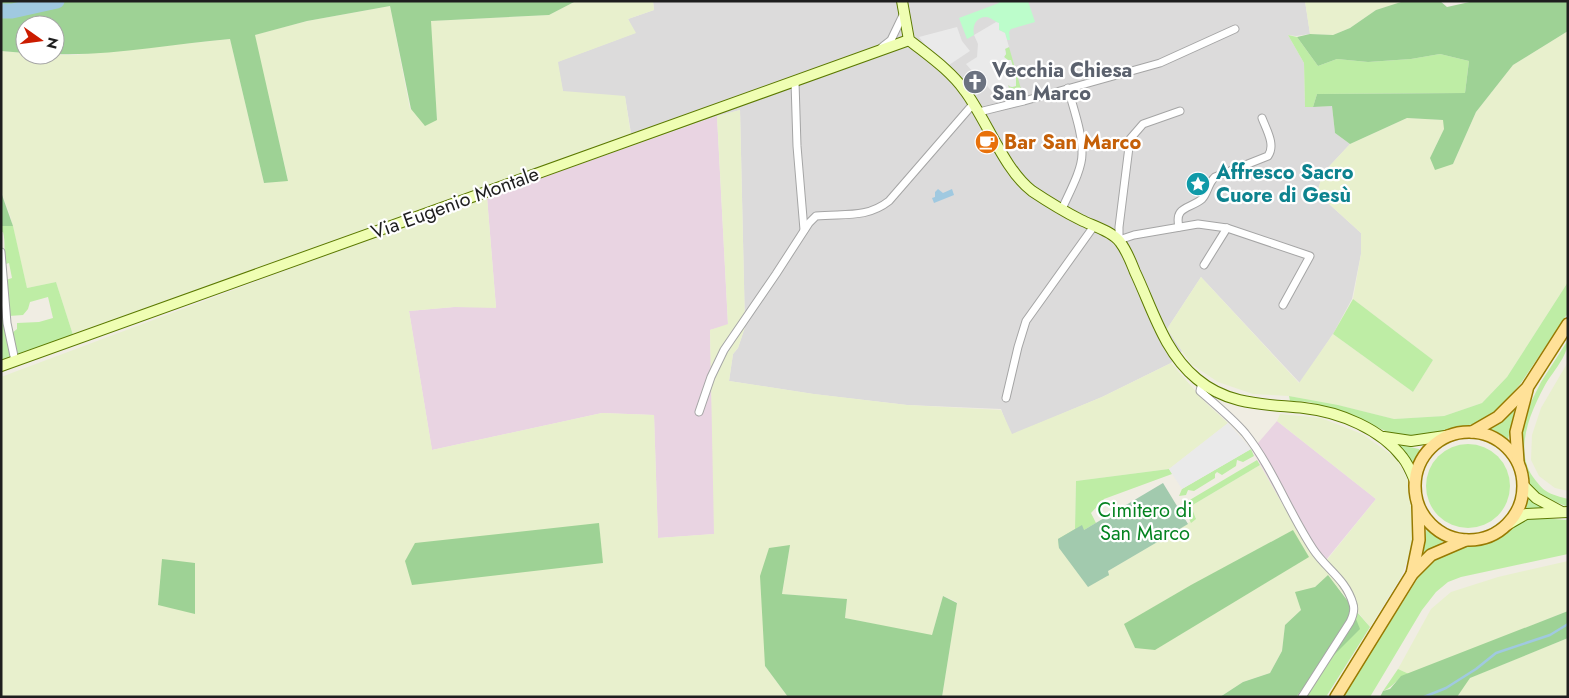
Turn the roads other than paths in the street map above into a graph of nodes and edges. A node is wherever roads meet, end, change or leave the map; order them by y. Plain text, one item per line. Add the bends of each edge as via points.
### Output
1 (902, 1) edge
2 (904, 13) junction
3 (1235, 29) dead end
4 (909, 40) junction
5 (878, 50) junction
6 (795, 82) junction
7 (1068, 88) junction
8 (976, 108) junction
9 (1180, 111) dead end
10 (1262, 118) dead end
11 (1062, 209) junction
12 (1094, 226) junction
13 (1179, 227) junction
14 (1227, 228) junction
15 (804, 230) junction
16 (1119, 240) junction
17 (1, 252) edge
18 (1204, 264) dead end
19 (1283, 305) dead end
20 (1568, 324) edge
21 (15, 361) junction
22 (1, 366) edge
23 (1202, 382) junction
24 (1528, 388) junction
25 (1006, 398) dead end
26 (700, 412) dead end
27 (1472, 432) junction
28 (1452, 435) junction
29 (1384, 437) junction
30 (1518, 464) junction
31 (1415, 481) junction
32 (1523, 485) junction
33 (1418, 503) junction
34 (1565, 511) edge
35 (1507, 525) junction
36 (1466, 540) junction
37 (1412, 574) junction
38 (1302, 697) edge
39 (1336, 697) edge

1 - 2 street
2 - 4 street
2 - 5 street via 891,40
3 - 7 street via 1160,63
4 - 5 street, Via Eugenio Montale
4 - 8 street via 953,75
5 - 6 street, Via Eugenio Montale
6 - 15 street
6 - 21 street, Via Eugenio Montale
7 - 8 street via 1024,102
7 - 11 street via 1082,154
8 - 11 street via 1014,172 1033,191
8 - 15 street via 880,209 862,214 816,216
9 - 16 street via 1143,124 1130,139
10 - 13 street via 1272,152 1215,177 1202,199 1181,211 1177,219
11 - 12 street
12 - 16 street
12 - 25 street via 1026,321
13 - 14 street via 1198,224
13 - 16 street
14 - 18 street
14 - 19 street via 1310,256
15 - 26 street via 724,350
16 - 23 street via 1165,341 1180,363
17 - 21 street via 7,323
20 - 24 main road
21 - 22 street, Via Eugenio Montale
23 - 29 street via 1217,392 1244,402 1328,413
23 - 38 street via 1200,391 1253,444 1314,550 1343,581 1354,605 1350,622
24 - 27 main road via 1498,417
24 - 30 main road via 1516,432
27 - 28 main road
27 - 30 main road via 1499,442
28 - 29 street via 1411,441
28 - 31 main road via 1427,453
29 - 31 street via 1404,459
30 - 32 main road
31 - 33 main road
32 - 34 street via 1536,498
32 - 35 main road via 1516,513
33 - 36 main road via 1436,529 1450,537
33 - 37 main road via 1419,540
34 - 35 street via 1526,514
35 - 36 main road via 1495,534
36 - 37 main road via 1431,555
37 - 39 main road

